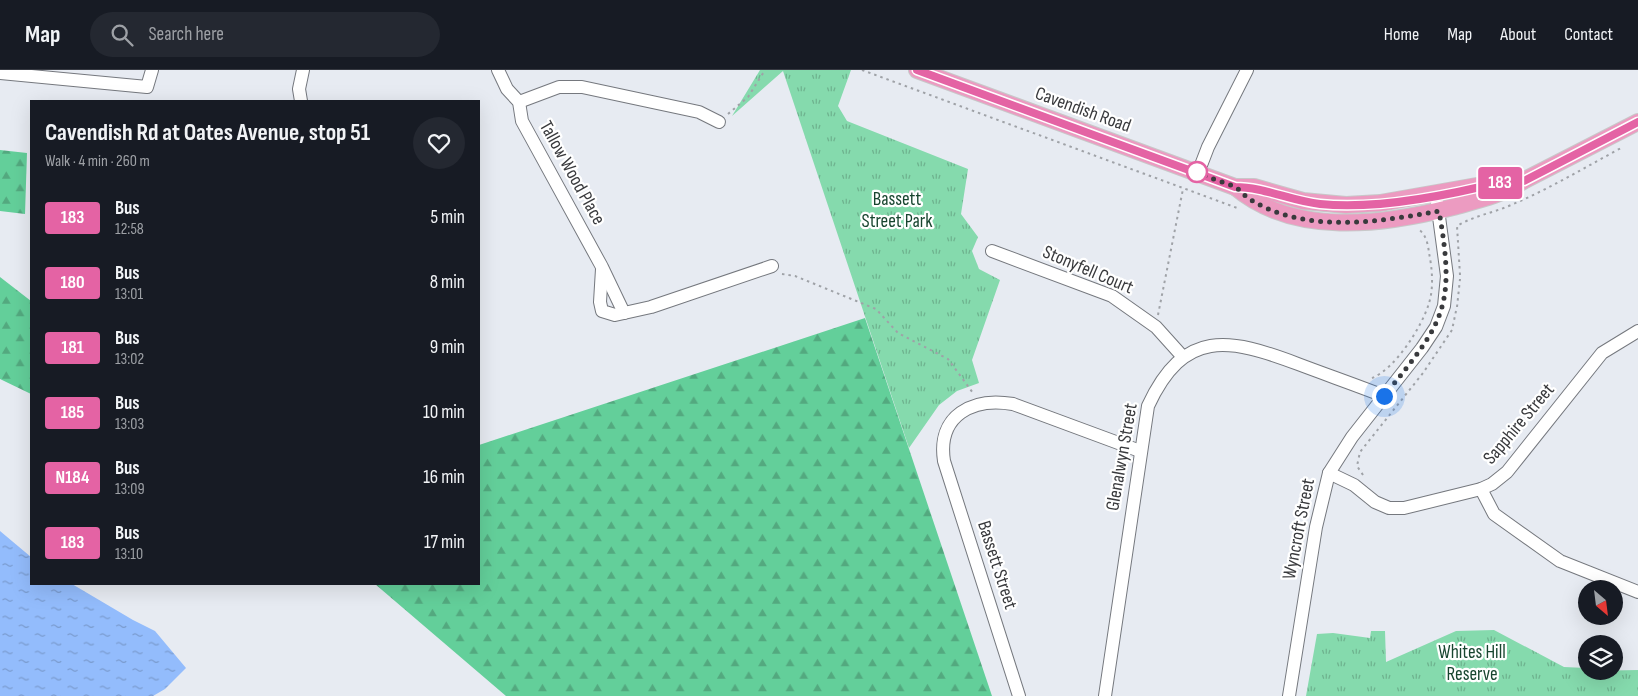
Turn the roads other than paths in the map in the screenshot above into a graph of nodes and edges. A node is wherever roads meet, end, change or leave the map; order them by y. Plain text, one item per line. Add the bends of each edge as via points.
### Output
1 (152, 70) edge
2 (303, 70) edge
3 (498, 70) edge
4 (917, 70) edge
5 (1247, 70) edge
6 (0, 73) edge
7 (302, 100) edge
8 (519, 102) junction
9 (719, 122) road end
10 (1638, 122) edge
11 (1198, 173) junction
12 (1437, 203) junction
13 (992, 251) dead end
14 (602, 266) junction
15 (772, 266) road end
16 (624, 313) junction
17 (1638, 331) edge
18 (1183, 356) junction
19 (1384, 396) junction
20 (1140, 451) junction
21 (1329, 473) junction
22 (1481, 489) junction
23 (1638, 592) edge
24 (1019, 696) edge
25 (1105, 696) edge
26 (1290, 696) edge

1 - 6 street via 147,87
2 - 7 street via 299,89
3 - 8 street, Tallow Wood Place via 507,89
4 - 11 main road, Cavendish Road
5 - 11 street
8 - 9 street via 559,87 582,87 699,112
8 - 14 street, Tallow Wood Place via 522,121
10 - 12 main road, Cavendish Road via 1502,193
11 - 12 main road, Cavendish Road via 1235,187 1250,200 1277,211 1326,222 1372,222
12 - 19 street, Wyncroft Street via 1447,276 1444,306 1430,337
13 - 18 street, Stonyfell Court via 1112,296 1156,327
14 - 16 street, Tallow Wood Place
14 - 16 street via 602,310 608,314
15 - 16 street
17 - 22 street, Sapphire Street via 1602,353 1507,472
18 - 19 street, Glenalwyn Street via 1198,348 1227,344 1260,350
18 - 20 street, Glenalwyn Street via 1171,366 1154,391
19 - 21 street, Wyncroft Street via 1343,448
20 - 24 street, Bassett Street via 1013,404 995,401 960,412 947,429 942,444 944,461
20 - 25 street, Glenalwyn Street
21 - 22 street, Sapphire Street via 1389,508 1404,508
21 - 26 street, Wyncroft Street via 1316,527
22 - 23 street via 1494,514 1560,561

